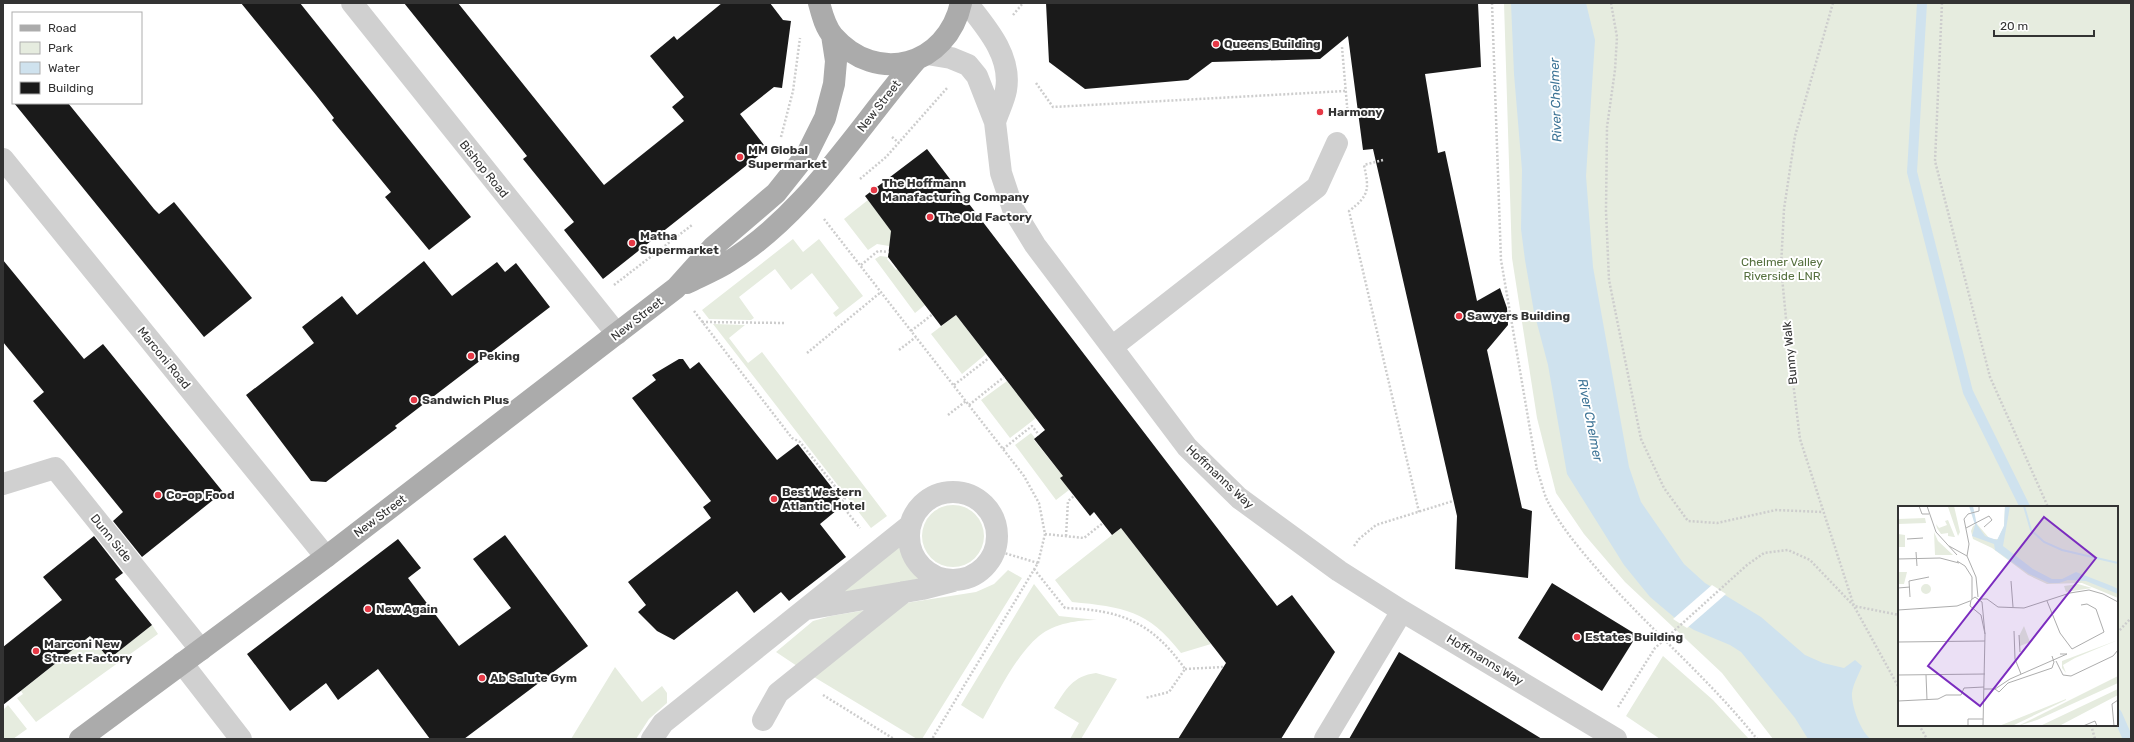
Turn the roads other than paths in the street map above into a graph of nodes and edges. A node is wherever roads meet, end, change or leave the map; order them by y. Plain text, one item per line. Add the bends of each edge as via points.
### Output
1 (352, 3) edge
2 (819, 3) edge
3 (961, 3) edge
4 (967, 3) edge
5 (832, 35) junction
6 (922, 57) junction
7 (995, 122) junction
8 (1337, 144) dead end
9 (3, 159) edge
10 (676, 288) junction
11 (617, 334) junction
12 (1112, 347) junction
13 (3, 484) edge
14 (910, 526) junction
15 (326, 557) junction
16 (957, 580) junction
17 (904, 592) junction
18 (805, 610) junction
19 (1402, 611) junction
20 (200, 650) junction
21 (182, 664) junction
22 (762, 720) dead end
23 (1610, 735) edge
24 (80, 739) edge
25 (241, 739) edge
26 (652, 739) edge
27 (1325, 739) edge

1 - 11 street, Bishop Road
2 - 5 main road
3 - 6 main road via 958,20 945,40
4 - 7 street, Hoffmanns Way via 993,37 1004,65 1006,89
5 - 6 main road via 862,58 880,64 899,64
5 - 10 main road, New Street via 836,61 834,84 825,118 807,154 776,193 713,247
6 - 7 street, Hoffmanns Way via 951,58 968,65 982,87
6 - 10 main road, New Street via 813,188 792,209 748,248 725,264
7 - 12 street, Hoffmanns Way via 1001,173 1013,208 1035,245
8 - 12 street via 1317,186
9 - 15 street, Marconi Road
10 - 11 main road, New Street
11 - 15 main road, New Street
12 - 19 street, Hoffmanns Way via 1187,447 1239,498 1339,570
13 - 20 street, Dunn Side via 55,468
14 - 16 street via 911,549 916,560 924,569 944,580
14 - 16 street via 917,510 933,496 958,493 971,496 982,503 995,525 994,550 989,562 980,571
14 - 18 street
15 - 20 main road, New Street
16 - 17 street
17 - 18 street
17 - 22 street via 778,693
18 - 26 street via 663,723
19 - 23 street, Hoffmanns Way
19 - 27 street
20 - 21 main road, New Street
21 - 24 main road, New Street
21 - 25 street

